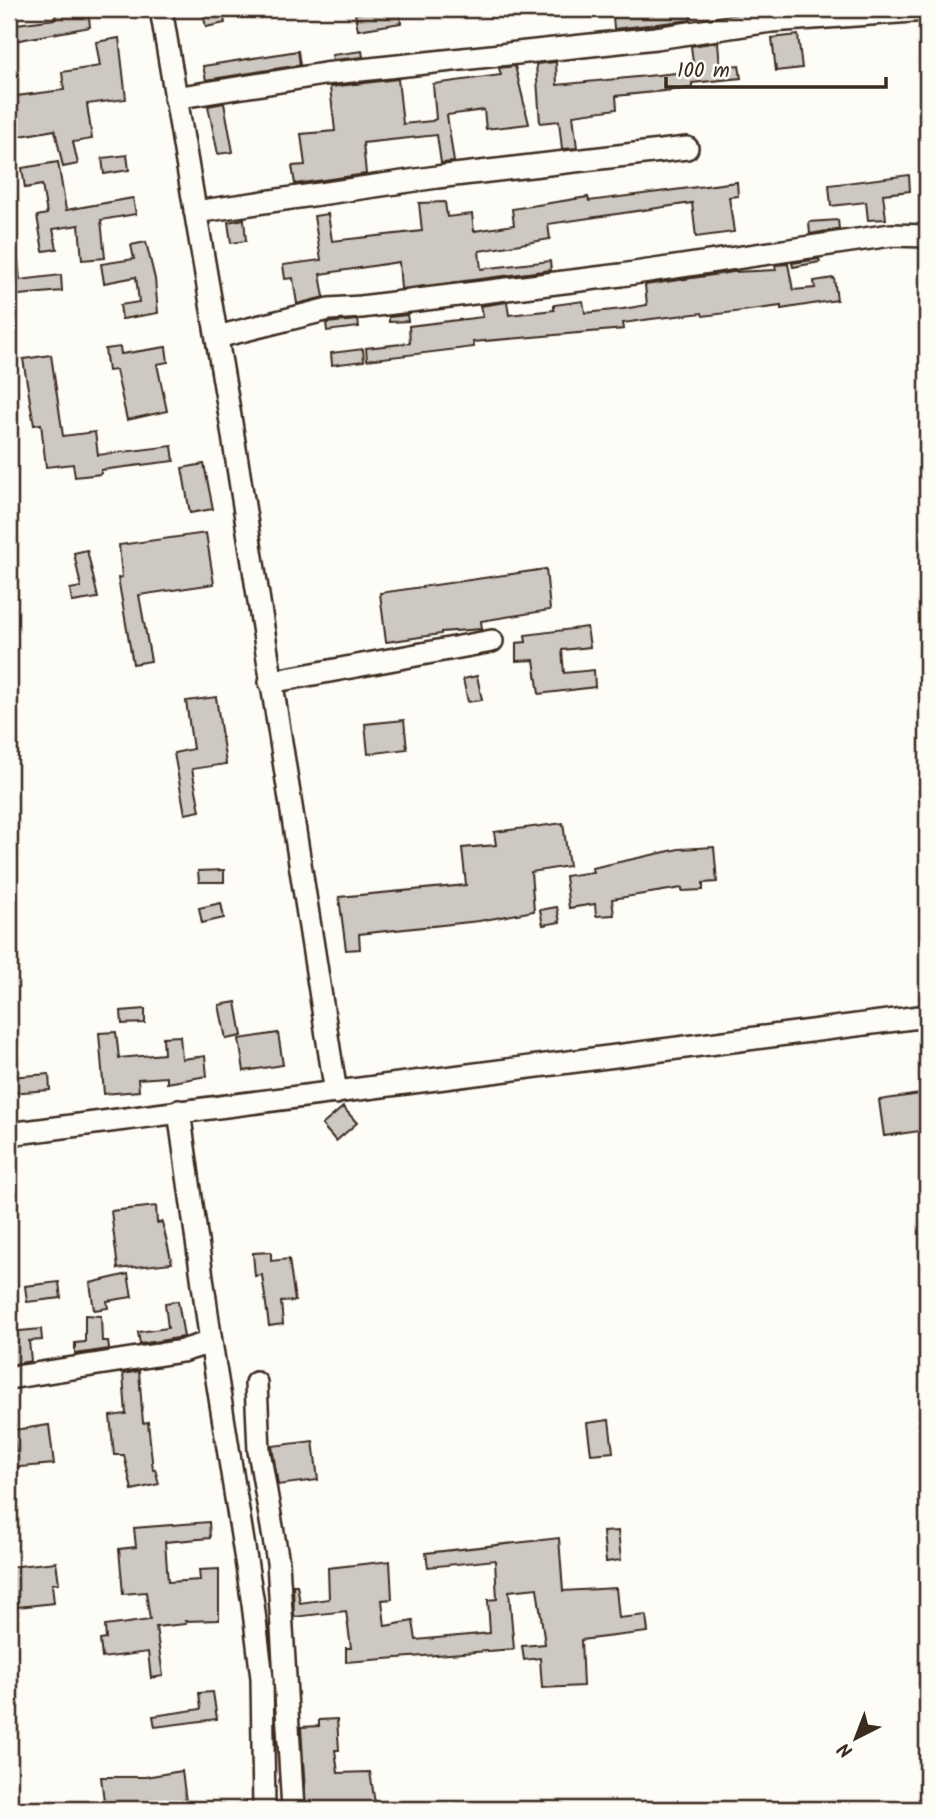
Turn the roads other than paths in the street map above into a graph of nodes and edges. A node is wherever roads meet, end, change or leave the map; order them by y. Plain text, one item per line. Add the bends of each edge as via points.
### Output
1 (161, 9) edge
2 (927, 10) edge
3 (175, 98) junction
4 (687, 148) dead end
5 (195, 212) junction
6 (927, 236) edge
7 (217, 337) junction
8 (492, 642) dead end
9 (270, 682) junction
10 (927, 1016) edge
11 (337, 1093) junction
12 (178, 1111) junction
13 (9, 1134) edge
14 (211, 1342) junction
15 (9, 1378) edge
16 (256, 1383) dead end
17 (264, 1809) edge
18 (293, 1809) edge

1 - 3 street
2 - 3 street via 771,21 324,74
3 - 5 street
4 - 5 street
5 - 7 street
6 - 7 street via 891,235 621,275 329,309
7 - 9 street
8 - 9 street
9 - 11 street
10 - 11 street
11 - 12 street
12 - 13 street
12 - 14 street
14 - 15 street via 182,1351
14 - 17 street via 262,1678
16 - 18 street via 259,1451 278,1562

